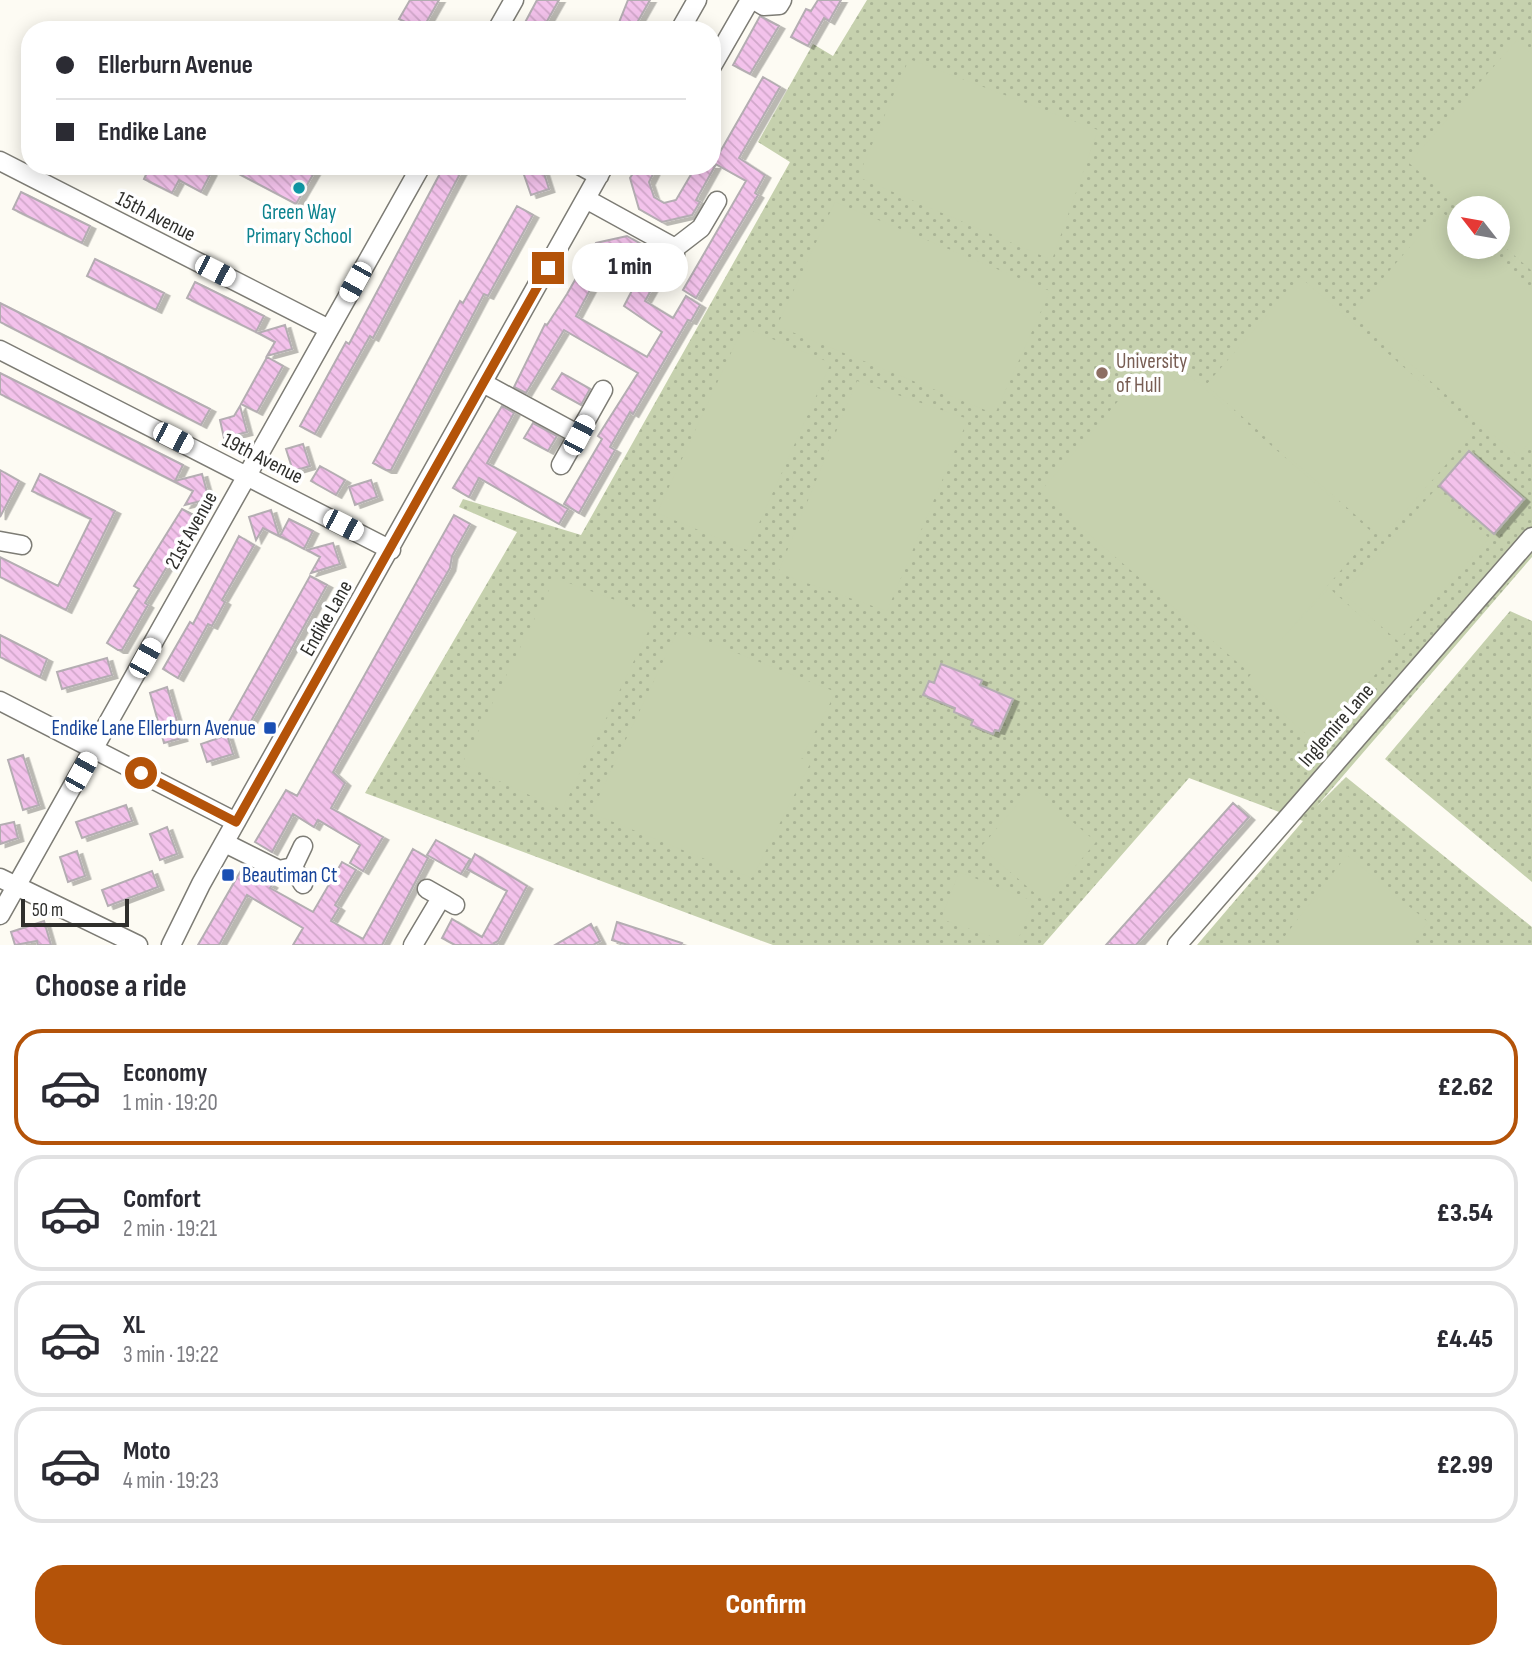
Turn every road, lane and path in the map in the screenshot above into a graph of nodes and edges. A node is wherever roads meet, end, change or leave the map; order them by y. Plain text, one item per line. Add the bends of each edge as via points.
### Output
1 (514, 0) edge
2 (697, 0) edge
3 (752, 0) edge
4 (782, 0) edge
5 (503, 21) edge
6 (685, 21) edge
7 (721, 51) edge
8 (0, 161) edge
9 (21, 172) edge
10 (28, 175) edge
11 (416, 175) edge
12 (600, 175) edge
13 (586, 199) junction
14 (717, 201) dead end
15 (675, 248) junction
16 (675, 275) dead end
17 (329, 328) junction
18 (0, 350) edge
19 (483, 383) junction
20 (603, 390) dead end
21 (579, 435) junction
22 (561, 465) dead end
23 (248, 475) junction
24 (1532, 537) edge
25 (0, 541) edge
26 (22, 545) dead end
27 (391, 550) junction
28 (0, 701) edge
29 (94, 749) junction
30 (236, 822) junction
31 (225, 843) junction
32 (303, 846) dead end
33 (293, 867) junction
34 (8, 882) edge
35 (303, 884) dead end
36 (441, 897) dead end
37 (0, 915) edge
38 (138, 945) edge
39 (171, 945) edge
40 (414, 945) edge
41 (1177, 945) edge

1 - 5 street
2 - 6 street
3 - 4 street via 764,6 779,5
3 - 7 street
8 - 9 street, 15th Avenue
10 - 17 street, 15th Avenue
11 - 17 street, 21st Avenue
12 - 13 street, Endike Lane
13 - 15 street
13 - 19 street, Endike Lane
14 - 15 street via 701,228
15 - 16 street
17 - 23 street, 21st Avenue
18 - 23 street, 19th Avenue
19 - 21 street
19 - 27 street, Endike Lane
20 - 21 street
21 - 22 street
23 - 27 street, 19th Avenue
23 - 29 street, 21st Avenue
24 - 41 street, Inglemire Lane
25 - 26 street
27 - 30 street, Endike Lane
28 - 29 street
29 - 30 street
29 - 34 street, 21st Avenue
30 - 31 street, Endike Lane
31 - 33 street via 279,870
31 - 39 street, Endike Lane
32 - 33 street
33 - 35 street
34 - 37 street, 21st Avenue
34 - 38 street
36 - 40 street

